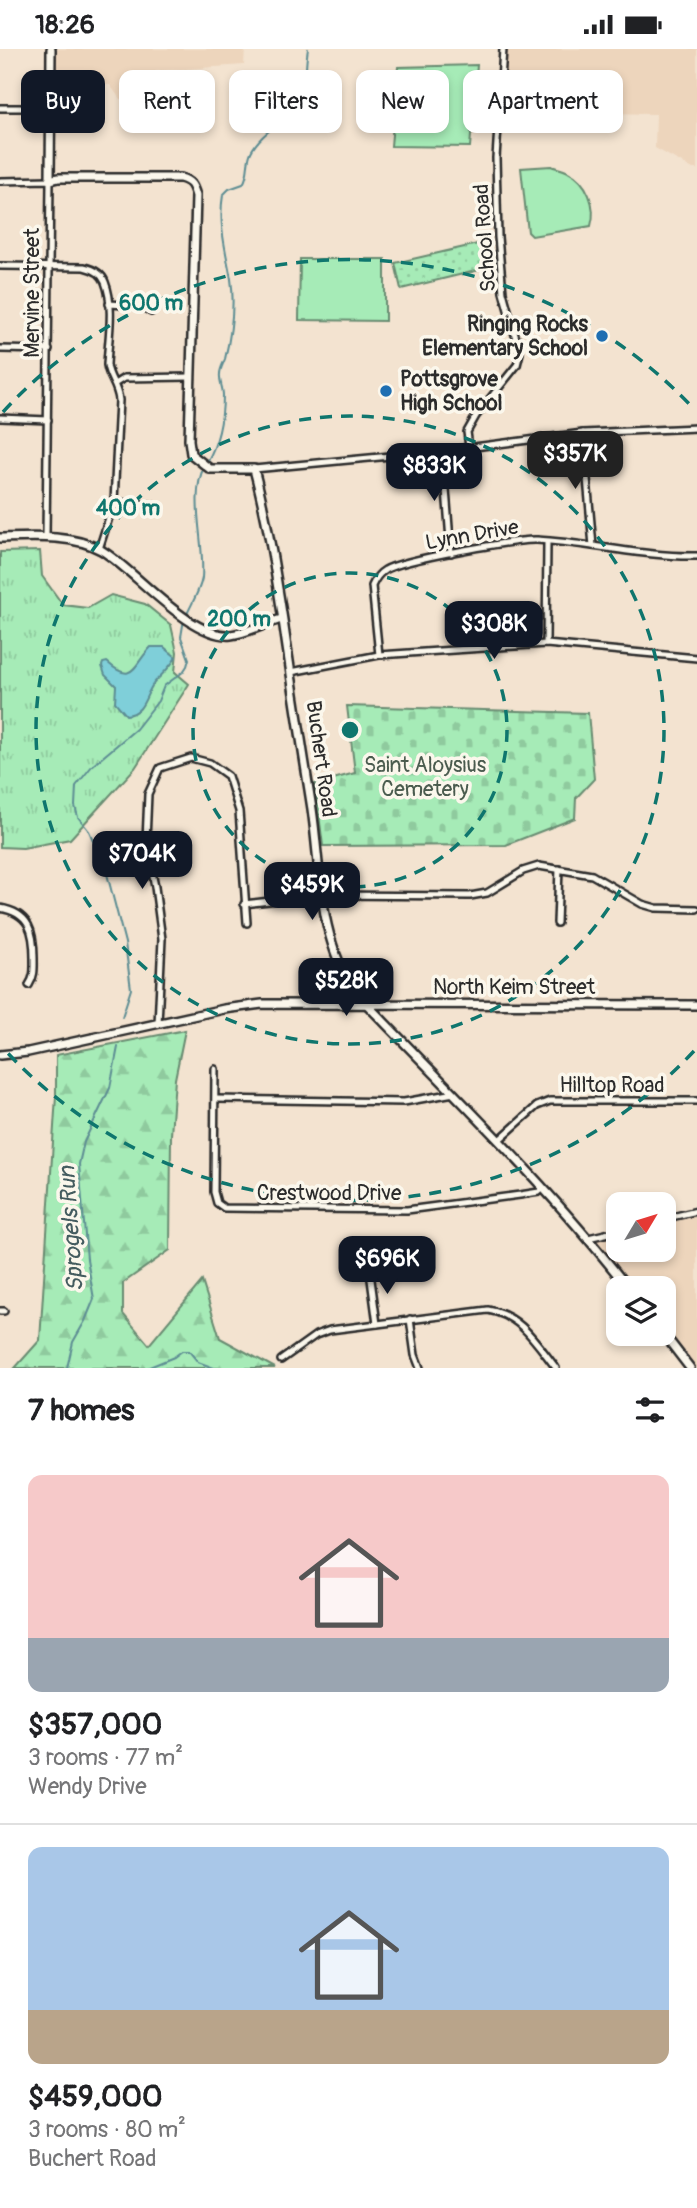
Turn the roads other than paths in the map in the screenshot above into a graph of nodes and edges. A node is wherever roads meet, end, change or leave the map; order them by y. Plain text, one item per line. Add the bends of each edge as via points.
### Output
1 (51, 49) edge
2 (503, 49) edge
3 (51, 70) edge
4 (0, 108) edge
5 (21, 108) edge
6 (50, 133) edge
7 (50, 180) junction
8 (0, 181) edge
9 (0, 266) edge
10 (50, 267) junction
11 (109, 304) junction
12 (151, 312) dead end
13 (0, 349) edge
14 (49, 350) junction
15 (191, 377) junction
16 (116, 383) junction
17 (0, 418) edge
18 (48, 420) junction
19 (697, 428) edge
20 (583, 433) junction
21 (469, 447) junction
22 (443, 451) junction
23 (254, 469) junction
24 (114, 502) junction
25 (152, 505) dead end
26 (47, 537) junction
27 (0, 538) edge
28 (547, 542) junction
29 (593, 546) junction
30 (99, 549) junction
31 (451, 554) junction
32 (697, 556) edge
33 (282, 619) junction
34 (545, 644) junction
35 (379, 655) junction
36 (697, 658) edge
37 (291, 672) junction
38 (559, 869) junction
39 (322, 895) junction
40 (244, 905) junction
41 (0, 908) edge
42 (697, 909) edge
43 (247, 922) dead end
44 (557, 923) dead end
45 (29, 985) dead end
46 (366, 1004) junction
47 (697, 1005) edge
48 (158, 1024) junction
49 (0, 1055) edge
50 (215, 1069) dead end
51 (454, 1093) junction
52 (216, 1100) junction
53 (697, 1101) edge
54 (499, 1140) junction
55 (543, 1188) junction
56 (697, 1211) edge
57 (676, 1216) edge
58 (606, 1234) edge
59 (587, 1238) junction
60 (370, 1272) dead end
61 (618, 1276) edge
62 (410, 1319) junction
63 (377, 1324) junction
64 (673, 1346) edge
65 (281, 1360) dead end
66 (420, 1368) edge
67 (556, 1368) edge
68 (690, 1368) edge

1 - 3 street, Mervine Street
2 - 21 street, School Road via 496,158 499,250 503,292 520,353 517,365 467,432
4 - 5 street
6 - 7 street, Mervine Street
7 - 8 street
7 - 10 street, Mervine Street
7 - 15 street via 180,178 193,186
9 - 10 street
10 - 11 street via 93,269 105,281
10 - 14 street, Mervine Street
11 - 12 street via 141,306
11 - 16 street via 107,365
13 - 14 street
14 - 18 street, Mervine Street
15 - 16 street via 124,378
15 - 23 street via 191,454 205,465
16 - 24 street
17 - 18 street
18 - 26 street, Mervine Street
19 - 20 street
20 - 21 street
20 - 29 street
21 - 22 street
22 - 23 street
22 - 31 street
23 - 33 street, Buchert Road
24 - 25 street
24 - 30 street
26 - 27 street
26 - 30 street
28 - 29 street, Lynn Drive
28 - 31 street, Lynn Drive via 518,541
28 - 34 street
29 - 32 street, Lynn Drive
30 - 33 street via 179,613 218,634 230,635
31 - 35 street, Lynn Drive via 392,567 376,577 372,601
33 - 37 street, Buchert Road
34 - 35 street
34 - 36 street
35 - 37 street
37 - 39 street, Buchert Road
38 - 39 street via 540,866 523,871 487,893 470,896
38 - 42 street via 592,875 642,904
38 - 44 street
39 - 40 street
39 - 46 street, Buchert Road via 334,948 351,985
40 - 43 street
40 - 48 street via 239,811 228,776 210,763 191,758 160,768 148,794 146,841 162,939
41 - 45 street via 22,917 34,937 34,972
46 - 47 street, North Keim Street
46 - 48 street, North Keim Street via 262,1004
46 - 51 street, Buchert Road
48 - 49 street, North Keim Street
50 - 52 street, Crestwood Drive
51 - 52 street via 404,1102
51 - 54 street, Buchert Road
52 - 55 street, Crestwood Drive via 214,1192 224,1207 407,1210 530,1194
53 - 54 street, Hilltop Road via 550,1101 537,1106
54 - 55 street, Buchert Road
55 - 59 street, Buchert Road
56 - 57 street
58 - 59 street
59 - 61 street, Buchert Road
60 - 63 street
62 - 63 street
62 - 66 street
62 - 67 street via 499,1312 521,1325
63 - 65 street via 322,1332
64 - 68 street

